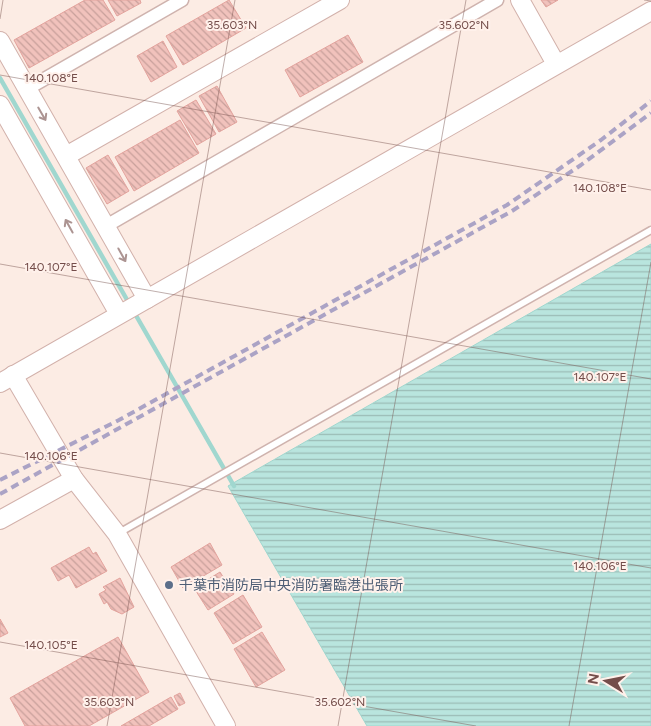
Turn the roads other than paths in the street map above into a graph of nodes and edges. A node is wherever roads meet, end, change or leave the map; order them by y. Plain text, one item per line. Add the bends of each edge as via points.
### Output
1 (182, 0) edge
2 (340, 0) edge
3 (497, 0) edge
4 (520, 0) edge
5 (651, 10) edge
6 (0, 41) edge
7 (556, 64) junction
8 (27, 89) junction
9 (0, 105) edge
10 (66, 156) junction
11 (106, 226) junction
12 (651, 230) edge
13 (132, 306) junction
14 (6, 379) edge
15 (74, 478) junction
16 (0, 520) edge
17 (117, 534) junction
18 (226, 726) edge

1 - 8 street
2 - 10 street
3 - 11 street
4 - 7 street
5 - 7 street
6 - 8 street
7 - 13 street
8 -> 10 street
13 -> 9 street
10 - 11 street
11 -> 13 street
12 - 17 lane
13 - 14 street
14 - 15 street
15 - 16 street
15 - 17 street
17 - 18 street

